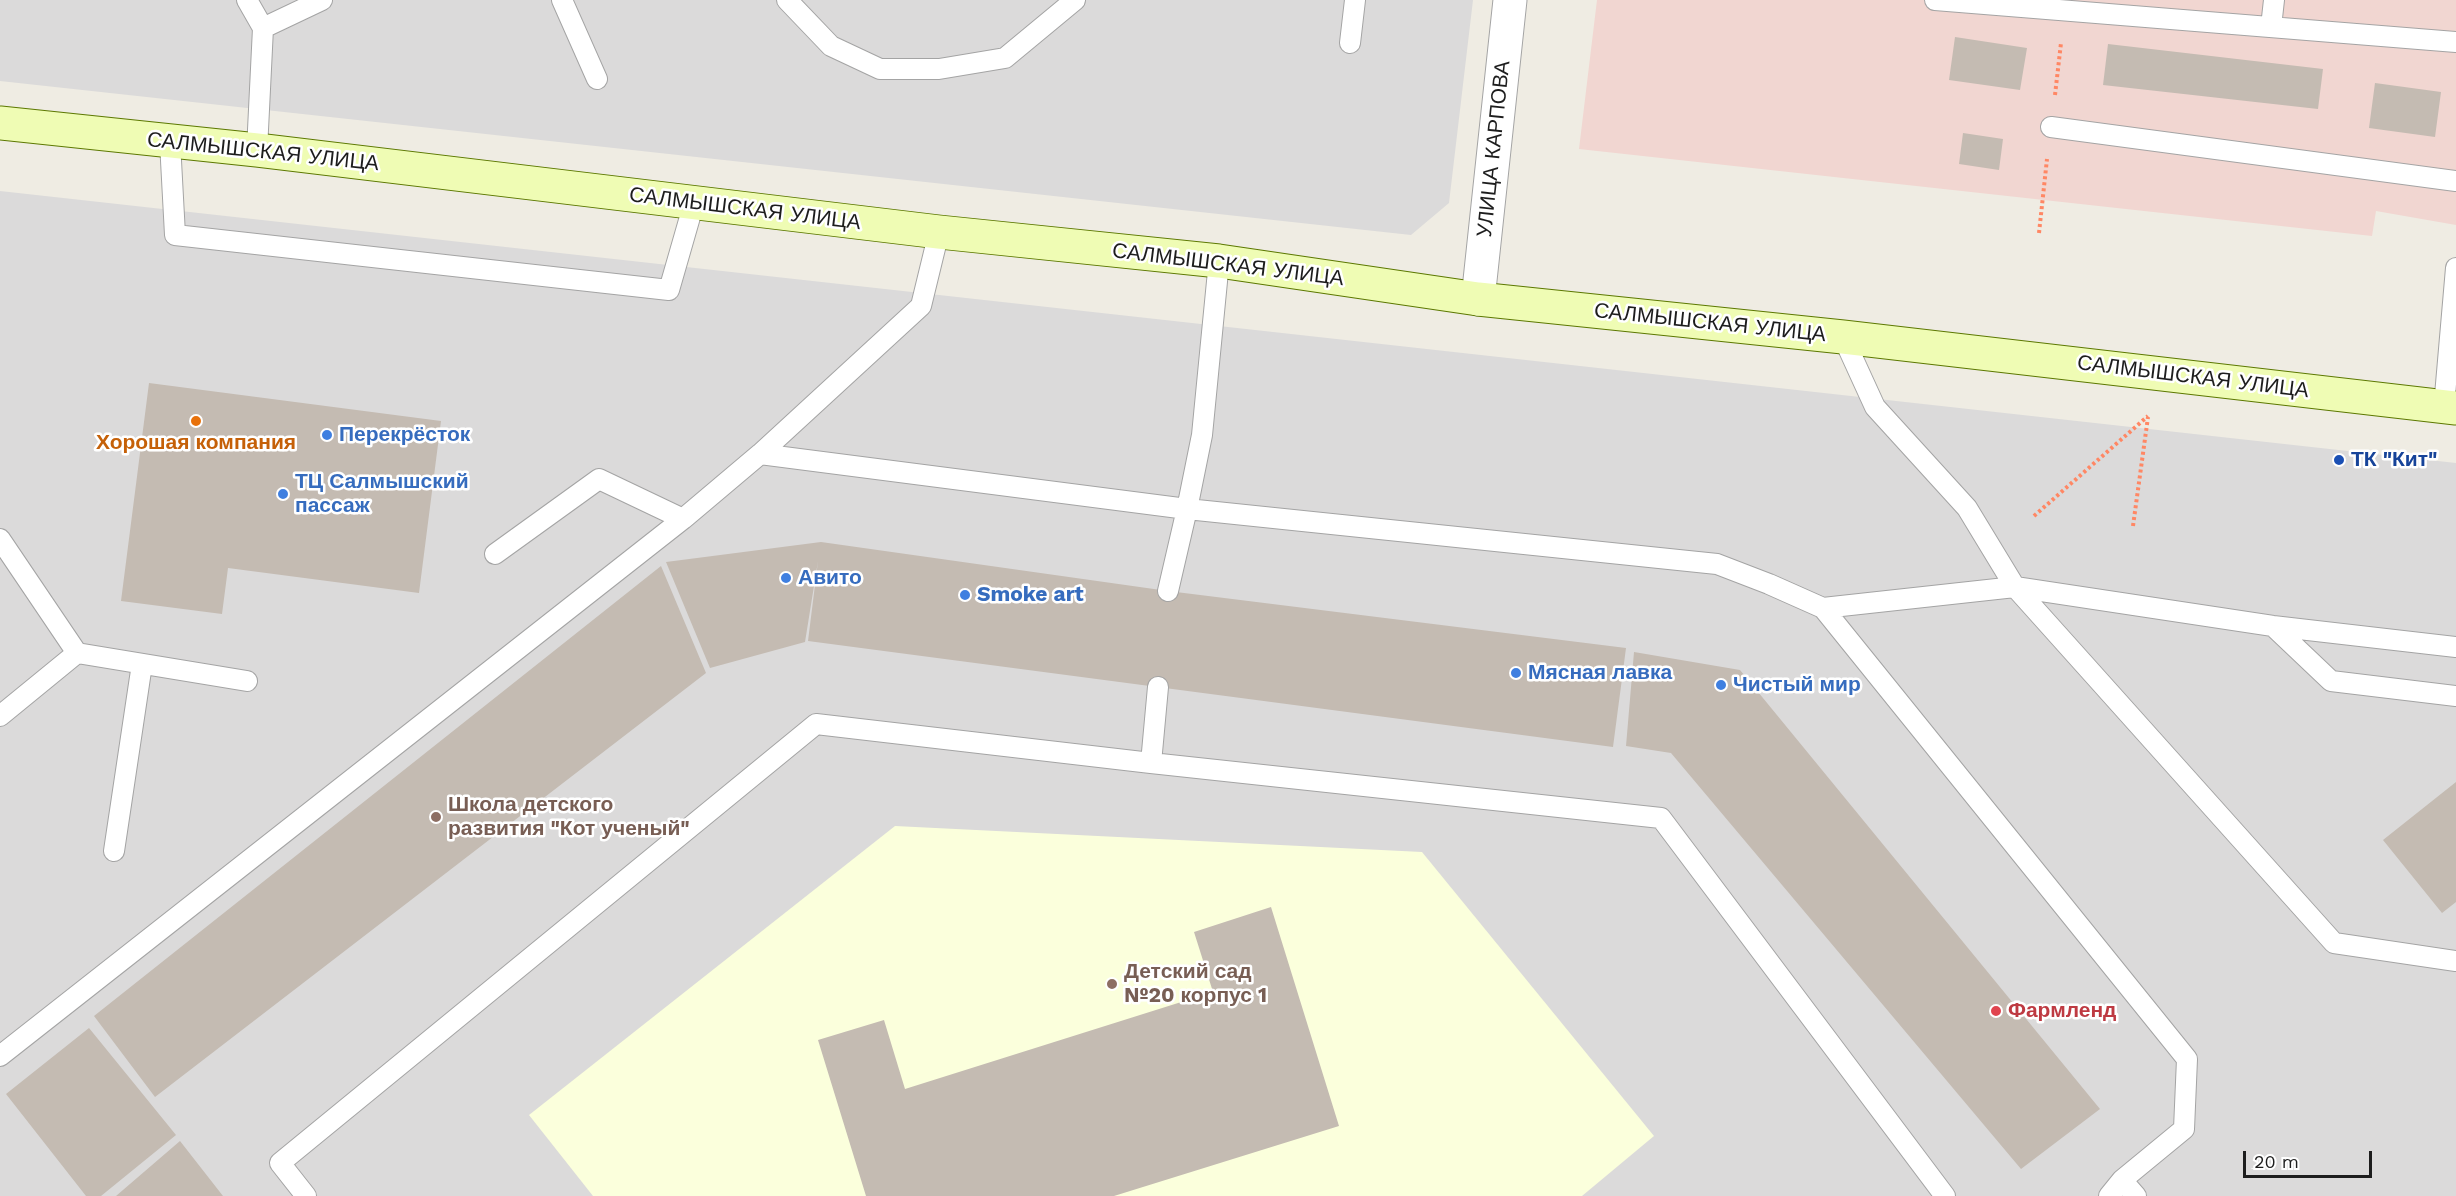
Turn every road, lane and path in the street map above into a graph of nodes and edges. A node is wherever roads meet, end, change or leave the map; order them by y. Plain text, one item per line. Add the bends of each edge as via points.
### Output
1 (247, 0) edge
2 (322, 0) edge
3 (562, 0) edge
4 (787, 0) edge
5 (1075, 0) edge
6 (1355, 0) edge
7 (1510, 0) edge
8 (1935, 0) edge
9 (2274, 0) edge
10 (2065, 11) junction
11 (2271, 27) junction
12 (263, 28) junction
13 (2456, 42) edge
14 (1350, 44) dead end
15 (597, 79) dead end
16 (0, 123) edge
17 (2051, 127) junction
18 (170, 142) junction
19 (257, 150) junction
20 (2456, 181) edge
21 (694, 203) junction
22 (939, 232) junction
23 (2039, 233) dead end
24 (1219, 261) junction
25 (2456, 268) edge
26 (1478, 299) junction
27 (1843, 337) junction
28 (2450, 407) edge
29 (760, 454) junction
30 (1187, 509) junction
31 (2034, 516) dead end
32 (683, 519) junction
33 (2133, 526) dead end
34 (0, 539) edge
35 (495, 554) dead end
36 (2015, 587) junction
37 (1168, 591) dead end
38 (1823, 608) junction
39 (2273, 626) junction
40 (2456, 647) edge
41 (77, 652) junction
42 (142, 664) junction
43 (247, 681) dead end
44 (1158, 687) dead end
45 (2456, 696) edge
46 (0, 717) edge
47 (1151, 764) junction
48 (114, 851) dead end
49 (2456, 961) edge
50 (0, 1056) edge
51 (2122, 1180) junction
52 (306, 1196) edge
53 (1945, 1196) edge
54 (2109, 1196) edge
55 (2136, 1196) edge

1 - 12 lane
2 - 12 lane
3 - 15 lane
4 - 5 lane via 831,46 880,69 939,69 1005,58
6 - 14 lane
7 - 26 street, УЛИЦА КАРПОВА
8 - 10 lane
9 - 11 lane
10 - 11 lane
10 - 17 path
11 - 13 lane
12 - 19 lane
16 - 18 main road, САЛМЫШСКАЯ УЛИЦА
17 - 20 lane
17 - 23 path
18 - 19 main road, САЛМЫШСКАЯ УЛИЦА
18 - 21 lane via 176,235 669,290
19 - 21 main road, САЛМЫШСКАЯ УЛИЦА
21 - 22 main road, САЛМЫШСКАЯ УЛИЦА
22 - 24 main road, САЛМЫШСКАЯ УЛИЦА
22 - 29 lane via 921,306
24 - 26 main road, САЛМЫШСКАЯ УЛИЦА
24 - 30 lane via 1202,435
25 - 28 lane
26 - 27 main road, САЛМЫШСКАЯ УЛИЦА
27 - 28 main road, САЛМЫШСКАЯ УЛИЦА
27 - 36 lane via 1875,407 1967,508
29 - 30 lane
29 - 32 lane
30 - 37 lane
30 - 38 lane via 1717,564
31 - 33 path via 2148,417
32 - 35 lane via 599,479
32 - 50 lane
34 - 41 lane
36 - 38 lane
36 - 39 lane
36 - 49 lane via 2334,943
38 - 51 lane via 2187,1059 2184,1129
39 - 40 lane
39 - 45 lane via 2331,681
41 - 42 lane
41 - 46 lane
42 - 43 lane
42 - 48 lane
44 - 47 lane
47 - 52 lane via 816,724 280,1163
47 - 53 lane via 1661,818
51 - 54 lane
51 - 55 lane

